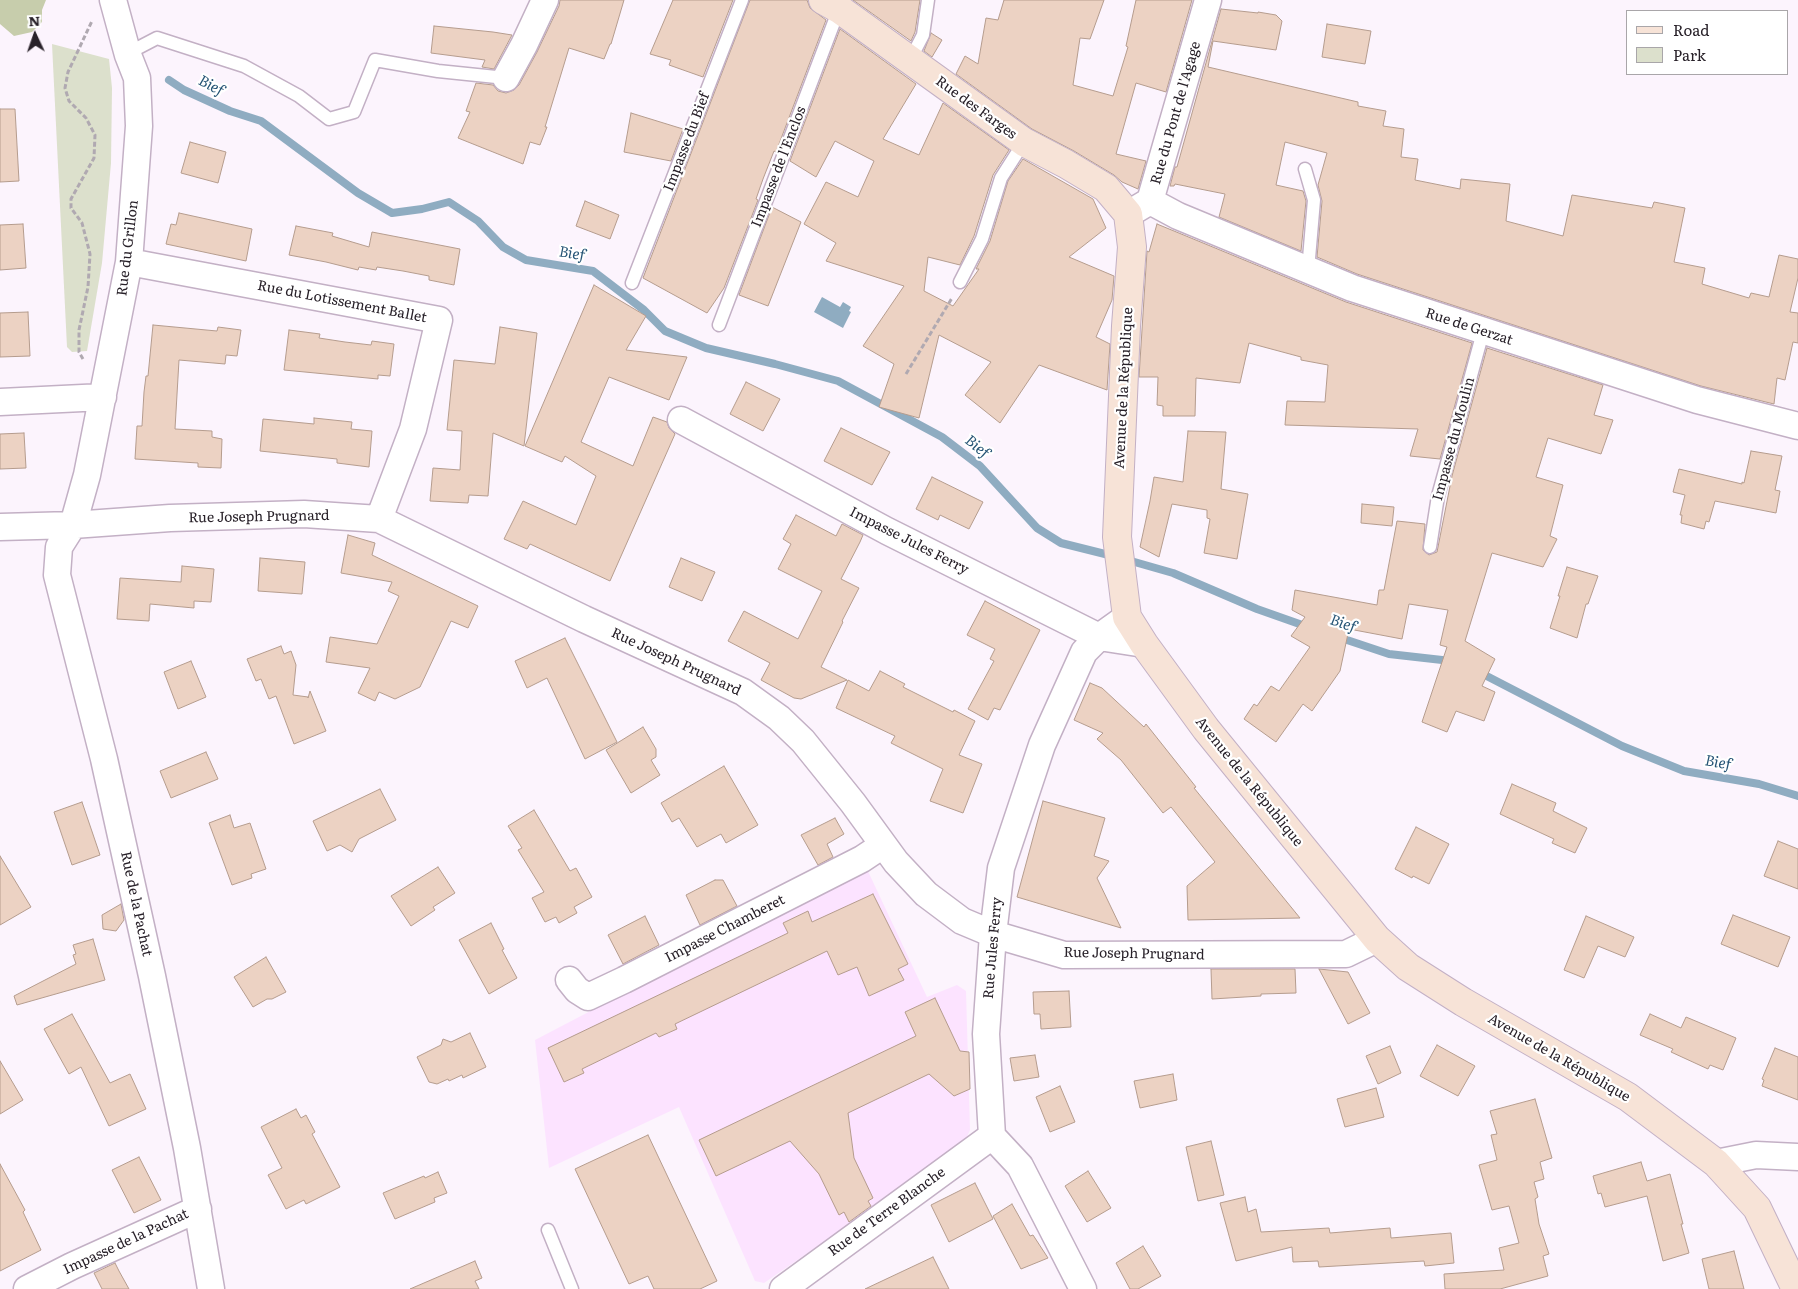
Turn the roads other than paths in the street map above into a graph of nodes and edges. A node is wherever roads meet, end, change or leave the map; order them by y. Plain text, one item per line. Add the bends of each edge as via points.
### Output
1 (113, 0) edge
2 (545, 0) edge
3 (742, 0) edge
4 (928, 0) edge
5 (1208, 0) edge
6 (831, 4) edge
7 (128, 55) junction
8 (910, 60) junction
9 (506, 78) joint
10 (1024, 142) junction
11 (1305, 169) dead end
12 (1139, 207) junction
13 (129, 262) junction
14 (1308, 270) junction
15 (960, 282) road end
16 (632, 283) dead end
17 (719, 325) dead end
18 (1483, 332) junction
19 (103, 397) junction
20 (0, 402) edge
21 (681, 420) dead end
22 (1798, 426) edge
23 (379, 519) junction
24 (73, 525) junction
25 (0, 527) edge
26 (1430, 547) dead end
27 (1127, 617) junction
28 (1099, 637) junction
29 (1144, 644) junction
30 (883, 845) junction
31 (993, 934) junction
32 (1377, 938) junction
33 (569, 980) dead end
34 (992, 1136) junction
35 (1798, 1157) edge
36 (1716, 1163) junction
37 (198, 1210) junction
38 (548, 1230) dead end
39 (27, 1289) edge
40 (211, 1289) edge
41 (572, 1289) edge
42 (783, 1289) edge
43 (1082, 1289) edge
44 (1796, 1289) edge

1 - 7 street, Rue du Grillon
2 - 9 street
3 - 16 lane, Impasse du Bief
4 - 8 lane via 923,35
5 - 12 street, Rue du Pont de l'Agage
6 - 8 street, Rue des Farges
6 - 17 lane, Impasse de l'Enclos
7 - 9 lane via 157,38 244,66 299,96 329,120 354,112 375,60
7 - 13 street, Rue du Grillon via 137,78 139,126
8 - 10 street, Rue des Farges
10 - 12 street, Rue des Farges
10 - 15 lane via 1000,178 982,239
11 - 14 lane via 1314,200
12 - 14 street, Rue de Gerzat via 1178,216
12 - 27 street, Avenue de la République via 1132,247 1126,335 1117,537
13 - 19 street, Rue du Grillon
13 - 23 street, Rue du Lotissement Ballet via 439,320 413,429
14 - 18 street, Rue de Gerzat
18 - 22 street, Rue de Gerzat via 1697,400
18 - 26 lane, Impasse du Moulin via 1438,496
19 - 20 street
19 - 24 street, Rue du Grillon
21 - 28 street, Impasse Jules Ferry via 887,531
23 - 24 street, Rue Joseph Prugnard via 304,514
23 - 30 street, Rue Joseph Prugnard via 743,692 779,718 803,741
24 - 25 street, Rue Joseph Prugnard
24 - 37 street, Rue de la Pachat via 59,547 57,575 104,759 156,995
27 - 28 street, Rue Jules Ferry
27 - 29 street, Avenue de la République
28 - 29 street, Impasse Jules Ferry
28 - 31 street, Rue Jules Ferry via 1084,652 1042,745 1001,868
29 - 32 street, Avenue de la République via 1206,729
30 - 31 street, Rue Joseph Prugnard via 926,894 962,921
30 - 33 street, Impasse Chamberet via 853,864 588,997 576,990
31 - 32 street, Rue Joseph Prugnard via 1064,955 1346,954
31 - 34 street, Rue Jules Ferry via 986,1034
32 - 36 street, Avenue de la République via 1408,968 1628,1097
34 - 42 street, Rue de Terre Blanche
34 - 43 street via 1020,1166
35 - 36 street via 1756,1155
36 - 44 street, Avenue de la République via 1757,1208
37 - 39 street, Impasse de la Pachat
37 - 40 street, Rue de la Pachat
38 - 41 lane

